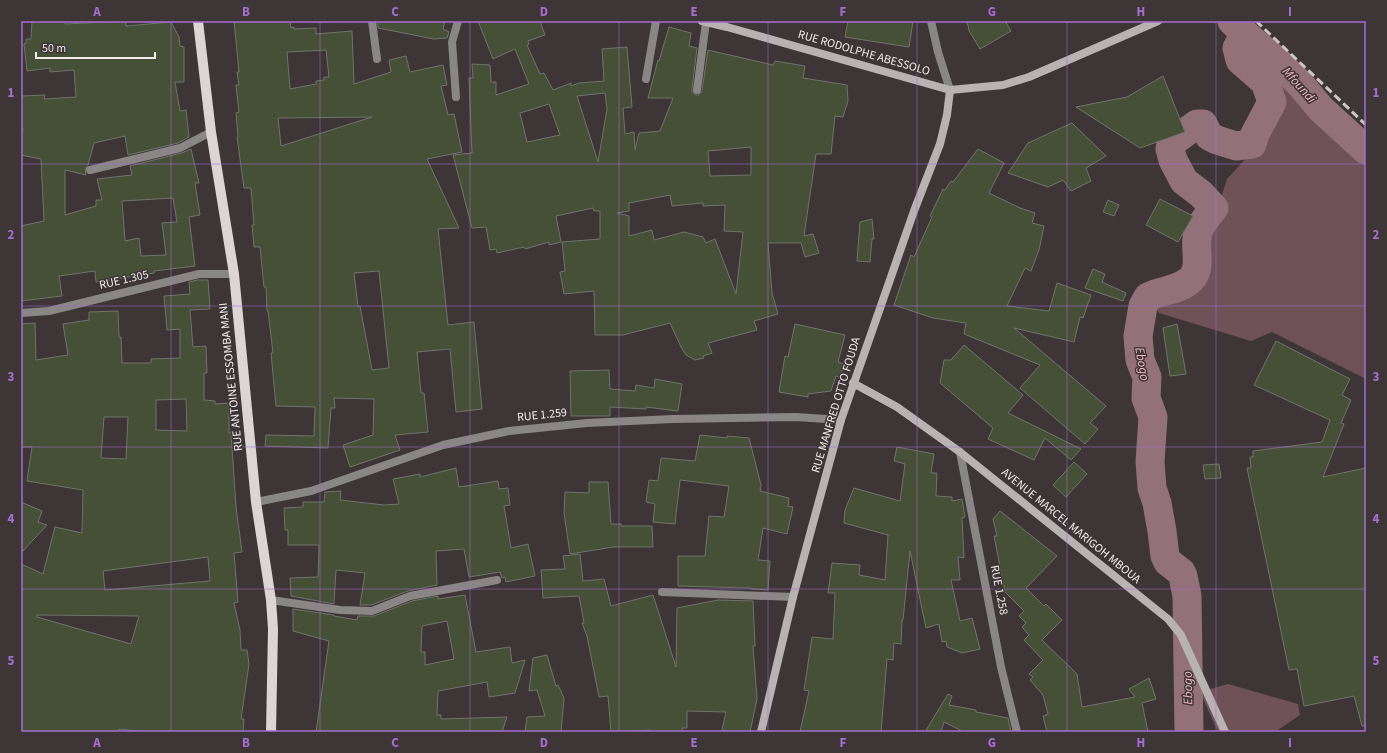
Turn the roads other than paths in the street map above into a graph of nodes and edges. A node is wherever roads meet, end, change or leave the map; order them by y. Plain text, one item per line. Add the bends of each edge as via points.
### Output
1 (198, 21) edge
2 (372, 21) edge
3 (458, 21) edge
4 (656, 21) edge
5 (704, 21) edge
6 (930, 21) edge
7 (1156, 22) edge
8 (376, 59) dead end
9 (646, 79) dead end
10 (697, 90) dead end
11 (950, 90) junction
12 (456, 97) dead end
13 (212, 132) junction
14 (90, 170) dead end
15 (234, 274) junction
16 (21, 313) edge
17 (853, 383) junction
18 (841, 420) junction
19 (960, 452) junction
20 (256, 502) junction
21 (497, 580) dead end
22 (662, 592) dead end
23 (793, 597) junction
24 (272, 600) junction
25 (271, 732) edge
26 (762, 732) edge
27 (1017, 732) edge
28 (1225, 732) edge

1 - 13 main road, RUE ANTOINE ESSOMBA MANI
2 - 8 street
3 - 12 street via 452,42
4 - 9 street
5 - 10 street
5 - 11 street, RUE RODOLPHE ABESSOLO
6 - 11 street
7 - 11 street via 1029,77 1003,85
11 - 17 street, RUE MANFRED OTTO FOUDA via 940,144
13 - 14 street via 180,148
13 - 15 main road, RUE ANTOINE ESSOMBA MANI
15 - 16 street, RUE 1.305 via 199,274 49,311
15 - 20 main road, RUE ANTOINE ESSOMBA MANI
17 - 18 street, RUE MANFRED OTTO FOUDA
17 - 19 street, AVENUE MARCEL MARIGOH MBOUA via 897,407
18 - 20 street, RUE 1.259 via 796,417 672,419 587,423 509,431 443,445 311,491
18 - 23 street, RUE MANFRED OTTO FOUDA
19 - 27 street, RUE 1.258 via 1001,667
19 - 28 street, AVENUE MARCEL MARIGOH MBOUA via 1168,619 1181,635
20 - 24 main road, RUE ANTOINE ESSOMBA MANI
21 - 24 street via 410,596 372,611 340,610
22 - 23 street
23 - 26 street, RUE MANFRED OTTO FOUDA
24 - 25 main road, RUE ANTOINE ESSOMBA MANI

